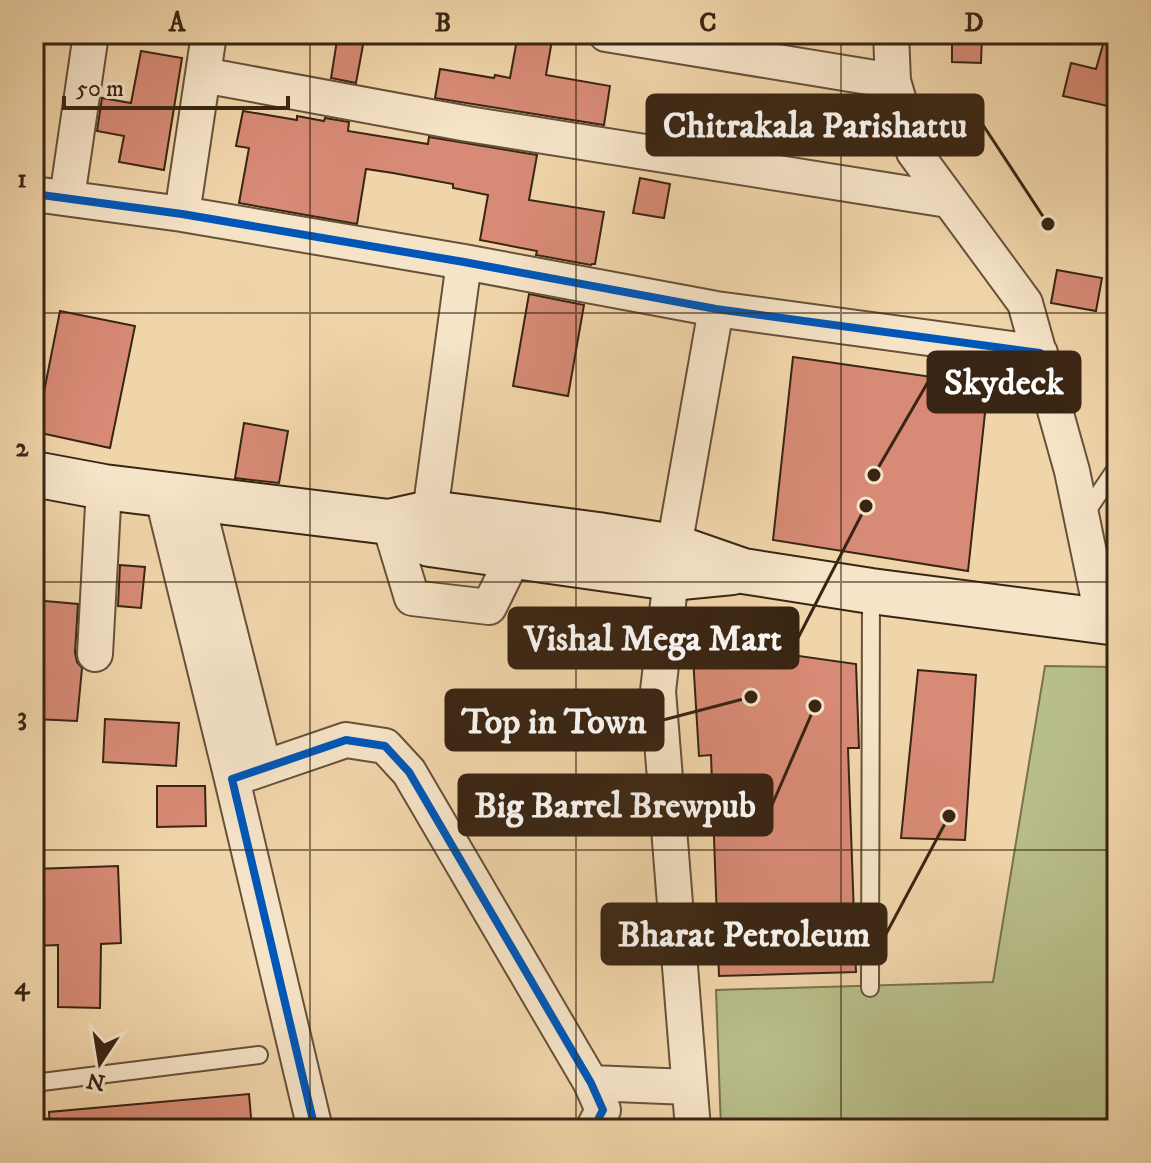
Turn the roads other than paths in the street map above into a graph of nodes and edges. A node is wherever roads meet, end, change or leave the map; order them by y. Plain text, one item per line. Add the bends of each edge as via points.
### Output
1 (91, 34) edge
2 (209, 34) edge
3 (606, 34) edge
4 (891, 34) edge
5 (203, 75) junction
6 (893, 81) junction
7 (50, 196) edge
8 (948, 200) junction
9 (182, 214) junction
10 (464, 262) junction
11 (716, 309) junction
12 (1040, 353) junction
13 (1117, 467) edge
14 (34, 474) edge
15 (104, 487) junction
16 (179, 496) junction
17 (1082, 518) junction
18 (416, 526) junction
19 (514, 556) junction
20 (672, 563) junction
21 (871, 591) junction
22 (1110, 621) edge
23 (95, 654) dead end
24 (248, 773) junction
25 (870, 988) dead end
26 (259, 1055) dead end
27 (34, 1083) edge
28 (591, 1083) junction
29 (689, 1087) junction
30 (315, 1129) edge
31 (593, 1129) edge
32 (693, 1129) edge

1 - 7 street
2 - 5 street
3 - 6 street
4 - 6 street
5 - 8 street via 468,124
5 - 9 street
6 - 8 street via 914,152
7 - 9 street
8 - 12 street via 1025,303
9 - 10 street
10 - 11 street
10 - 18 street
11 - 12 street
11 - 20 street
12 - 17 street
13 - 17 lane
14 - 15 main road
15 - 16 main road
15 - 23 street
16 - 18 main road
16 - 24 street
17 - 22 street
18 - 19 main road
18 - 19 street via 412,598 489,607
18 - 20 main road
19 - 20 main road
20 - 21 main road
20 - 29 street via 658,691
21 - 22 main road
21 - 25 lane
24 - 28 street via 346,740 385,746 409,772
24 - 30 street
26 - 27 lane
28 - 29 street
28 - 31 street via 603,1110
29 - 32 street

